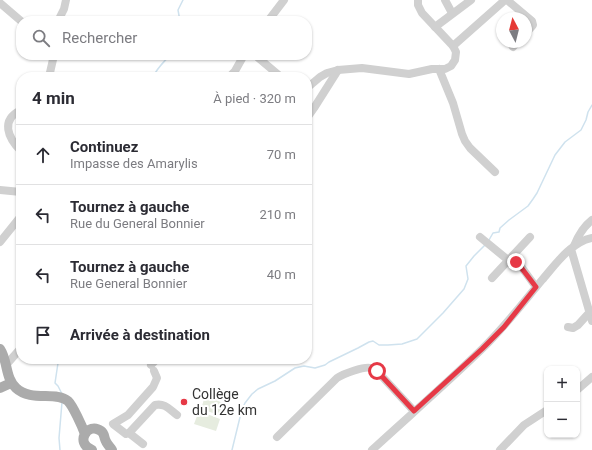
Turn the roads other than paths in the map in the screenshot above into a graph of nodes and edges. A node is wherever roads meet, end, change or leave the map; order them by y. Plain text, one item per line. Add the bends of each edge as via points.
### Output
1 (66, 0) edge
2 (284, 0) edge
3 (418, 0) edge
4 (445, 0) edge
5 (471, 0) edge
6 (506, 0) edge
7 (0, 3) edge
8 (521, 12) edge
9 (452, 13) junction
10 (60, 16) edge
11 (272, 16) edge
12 (16, 17) edge
13 (435, 27) junction
14 (453, 46) junction
15 (53, 60) edge
16 (241, 60) edge
17 (261, 60) edge
18 (439, 69) junction
19 (338, 70) junction
20 (50, 72) edge
21 (233, 72) edge
22 (275, 72) edge
23 (312, 84) edge
24 (312, 111) edge
25 (16, 112) edge
26 (16, 146) edge
27 (495, 172) dead end
28 (0, 190) edge
29 (16, 192) edge
30 (592, 220) edge
31 (16, 222) edge
32 (530, 237) dead end
33 (592, 238) edge
34 (485, 240) dead end
35 (0, 242) edge
36 (572, 247) junction
37 (508, 260) junction
38 (492, 278) dead end
39 (536, 287) junction
40 (589, 313) junction
41 (592, 321) edge
42 (568, 327) dead end
43 (0, 349) edge
44 (16, 354) edge
45 (6, 365) junction
46 (154, 365) edge
47 (592, 378) edge
48 (10, 383) junction
49 (0, 388) edge
50 (580, 388) edge
51 (414, 411) junction
52 (544, 412) edge
53 (177, 415) dead end
54 (87, 432) junction
55 (129, 433) junction
56 (277, 437) dead end
57 (105, 439) junction
58 (143, 444) dead end
59 (93, 450) edge
60 (112, 450) edge
61 (372, 450) edge
62 (500, 450) edge

1 - 10 street
2 - 11 street
3 - 13 street via 422,13
4 - 9 street
5 - 9 street
6 - 8 street
6 - 14 street
7 - 12 street
9 - 13 street
13 - 14 street
14 - 18 street via 456,52 452,66
15 - 20 street
16 - 21 street
17 - 22 street
18 - 19 street via 409,74 362,68
18 - 27 street via 465,141
19 - 23 street via 327,73
19 - 24 street
25 - 26 street via 8,124 8,132
28 - 29 street
30 - 36 street
31 - 35 street
32 - 37 street
33 - 36 street
34 - 37 street
36 - 39 street
36 - 40 street
37 - 38 street
37 - 39 street via 516,262
39 - 51 street via 504,327
40 - 41 street
40 - 42 street via 578,325
43 - 45 main road
44 - 45 street
45 - 48 main road
46 - 55 street via 157,378 153,387 128,415 113,424 124,433
47 - 50 street
48 - 49 main road
48 - 54 main road via 24,394 63,398 69,402
51 - 56 street via 377,371 367,368 337,378
51 - 61 street
52 - 62 street via 524,425
53 - 55 street via 164,404 155,405
54 - 57 main road via 94,429 101,431
54 - 59 main road via 83,441
55 - 58 street
57 - 59 main road via 103,446
57 - 60 main road

